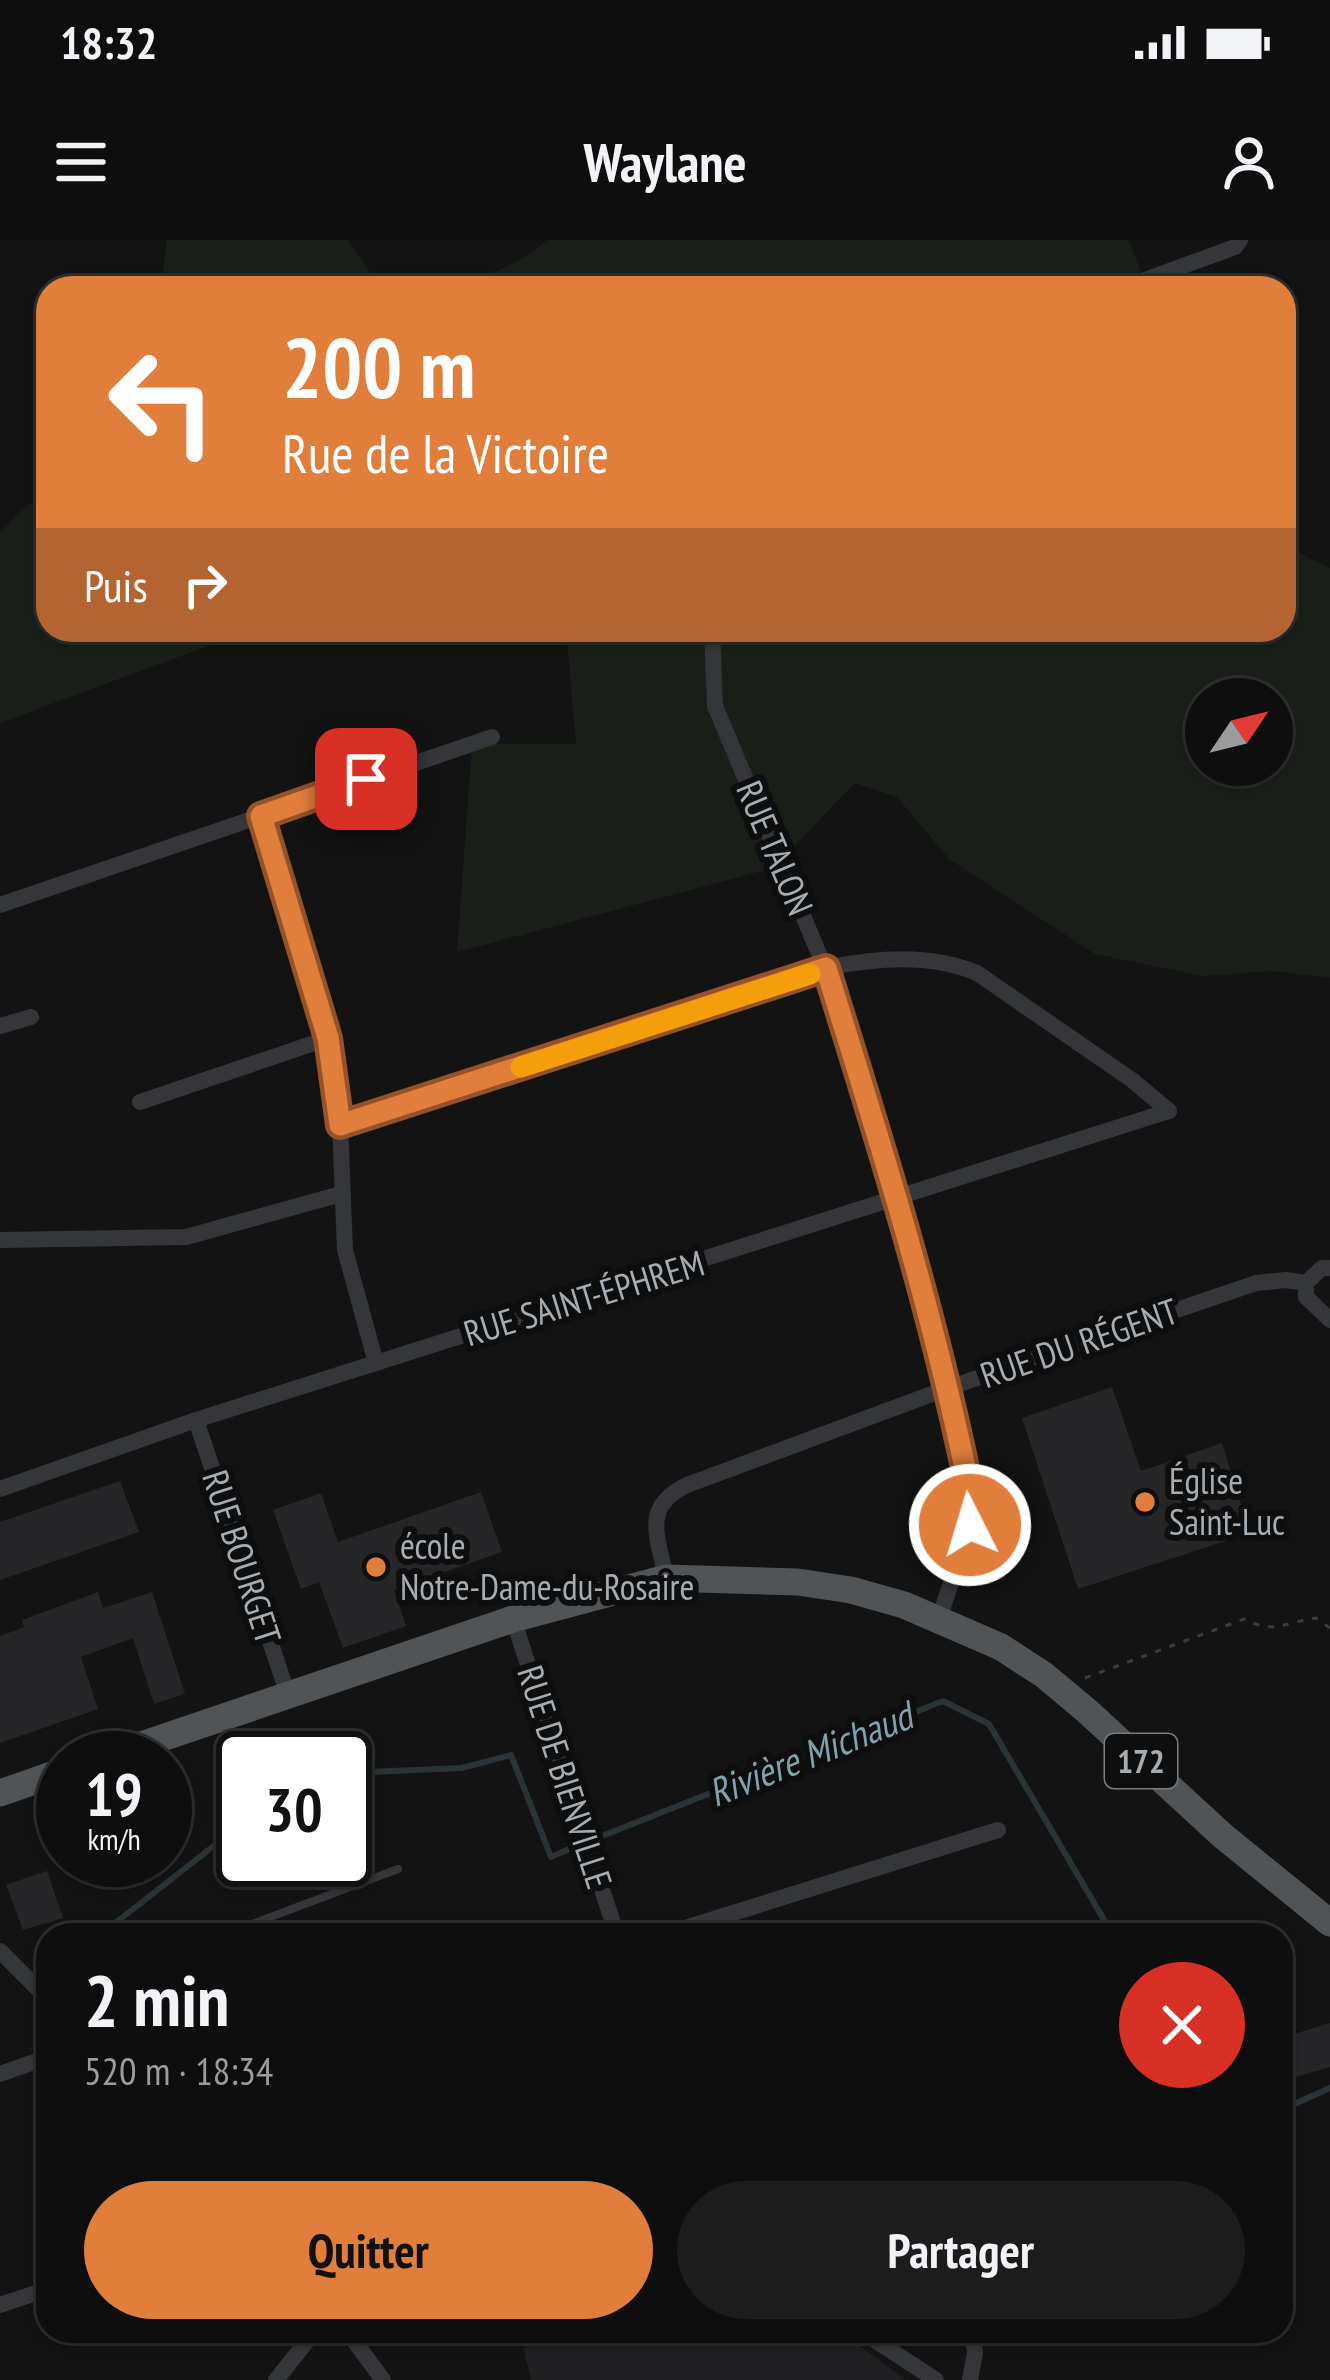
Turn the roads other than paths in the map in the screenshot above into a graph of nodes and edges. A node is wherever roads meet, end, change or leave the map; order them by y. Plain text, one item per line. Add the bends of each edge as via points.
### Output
1 (1240, 240) edge
2 (1155, 276) edge
3 (712, 642) edge
4 (492, 737) dead end
5 (261, 816) junction
6 (0, 905) edge
7 (826, 968) junction
8 (31, 1017) dead end
9 (0, 1026) edge
10 (328, 1038) junction
11 (140, 1102) dead end
12 (340, 1125) junction
13 (341, 1194) junction
14 (899, 1200) junction
15 (0, 1240) edge
16 (1330, 1268) edge
17 (1306, 1283) junction
18 (1330, 1321) edge
19 (376, 1364) junction
20 (948, 1388) junction
21 (196, 1420) junction
22 (0, 1489) edge
23 (666, 1578) junction
24 (513, 1619) junction
25 (938, 1619) junction
26 (288, 1695) junction
27 (182, 1731) edge
28 (36, 1781) edge
29 (0, 1793) edge
30 (998, 1830) dead end
31 (398, 1869) dead end
32 (255, 1923) edge
33 (613, 1923) edge
34 (701, 1923) edge
35 (1330, 1923) edge
36 (0, 1951) edge
37 (36, 1987) edge
38 (36, 2061) edge
39 (0, 2074) edge
40 (36, 2293) edge
41 (0, 2305) edge
42 (305, 2343) edge
43 (355, 2343) edge
44 (888, 2343) edge
45 (974, 2343) edge
46 (276, 2380) edge
47 (383, 2380) edge
48 (936, 2380) edge
49 (970, 2380) edge

1 - 2 street
3 - 7 street, RUE TALON via 715,706
4 - 5 street
5 - 6 street
5 - 10 street
7 - 12 street
7 - 14 street, RUE TALON
7 - 14 street, RUE SAINT-ÉPHREM via 890,958 951,962 1168,1111
8 - 9 street
10 - 11 street
10 - 12 street
12 - 13 street
13 - 15 street via 186,1237
13 - 19 street via 345,1250
14 - 19 street, RUE SAINT-ÉPHREM
14 - 20 street, RUE TALON
16 - 17 street, RUE DU RÉGENT
17 - 18 street via 1306,1297
17 - 20 street, RUE DU RÉGENT via 1256,1283
19 - 21 street, RUE SAINT-ÉPHREM
20 - 23 street, RUE DU RÉGENT via 667,1495 656,1526
20 - 25 street, RUE TALON via 972,1502
21 - 22 street, RUE SAINT-ÉPHREM
21 - 26 street, RUE BOURGET
23 - 24 main road
23 - 25 main road, 172 via 798,1582
24 - 26 main road
24 - 33 street, RUE DE BIENVILLE
25 - 35 main road, 172 via 1001,1647 1059,1688
26 - 27 main road
28 - 29 main road
30 - 34 street
31 - 32 lane
36 - 37 street
38 - 39 street
40 - 41 street
42 - 46 street
43 - 47 street
44 - 48 street
45 - 49 street

